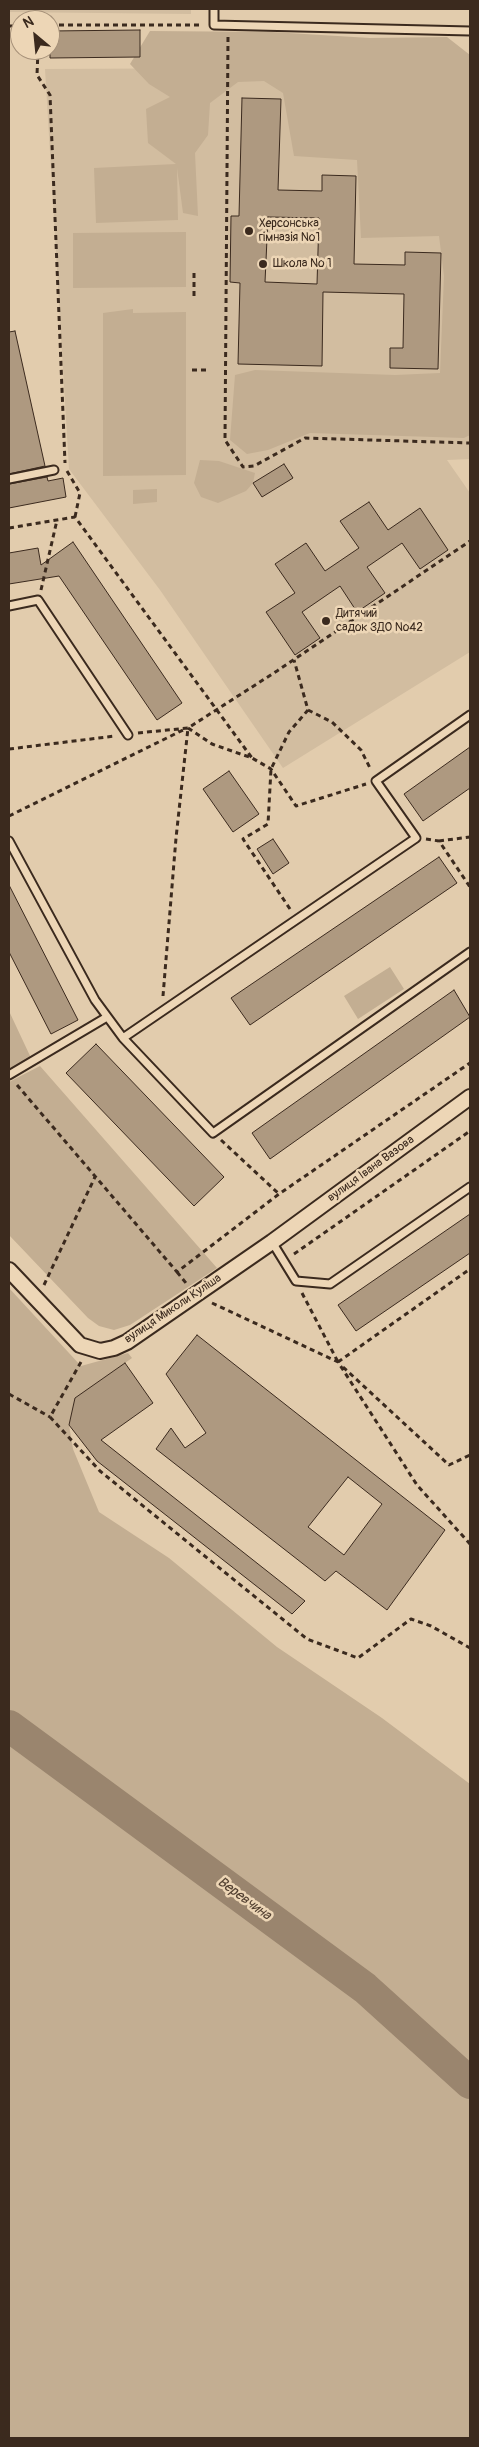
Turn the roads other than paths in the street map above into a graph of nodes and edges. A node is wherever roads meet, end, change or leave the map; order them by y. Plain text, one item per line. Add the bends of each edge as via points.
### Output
1 (214, 9) edge
2 (470, 31) edge
3 (54, 470) dead end
4 (9, 479) edge
5 (9, 606) edge
6 (470, 714) edge
7 (128, 734) road end
8 (9, 840) edge
9 (470, 952) edge
10 (107, 1017) junction
11 (123, 1038) junction
12 (9, 1075) edge
13 (470, 1097) edge
14 (470, 1187) edge
15 (272, 1242) junction
16 (9, 1270) edge

1 - 2 lane via 214,25
3 - 4 lane
5 - 7 lane via 38,600
6 - 11 lane via 376,780 416,838
8 - 10 lane
9 - 11 lane via 213,1133
10 - 11 lane
10 - 12 lane
13 - 15 street, вулиця Івана Вазова
14 - 15 lane via 330,1284 296,1281
15 - 16 street, вулиця Миколи Куліша via 127,1342 100,1351 80,1345

